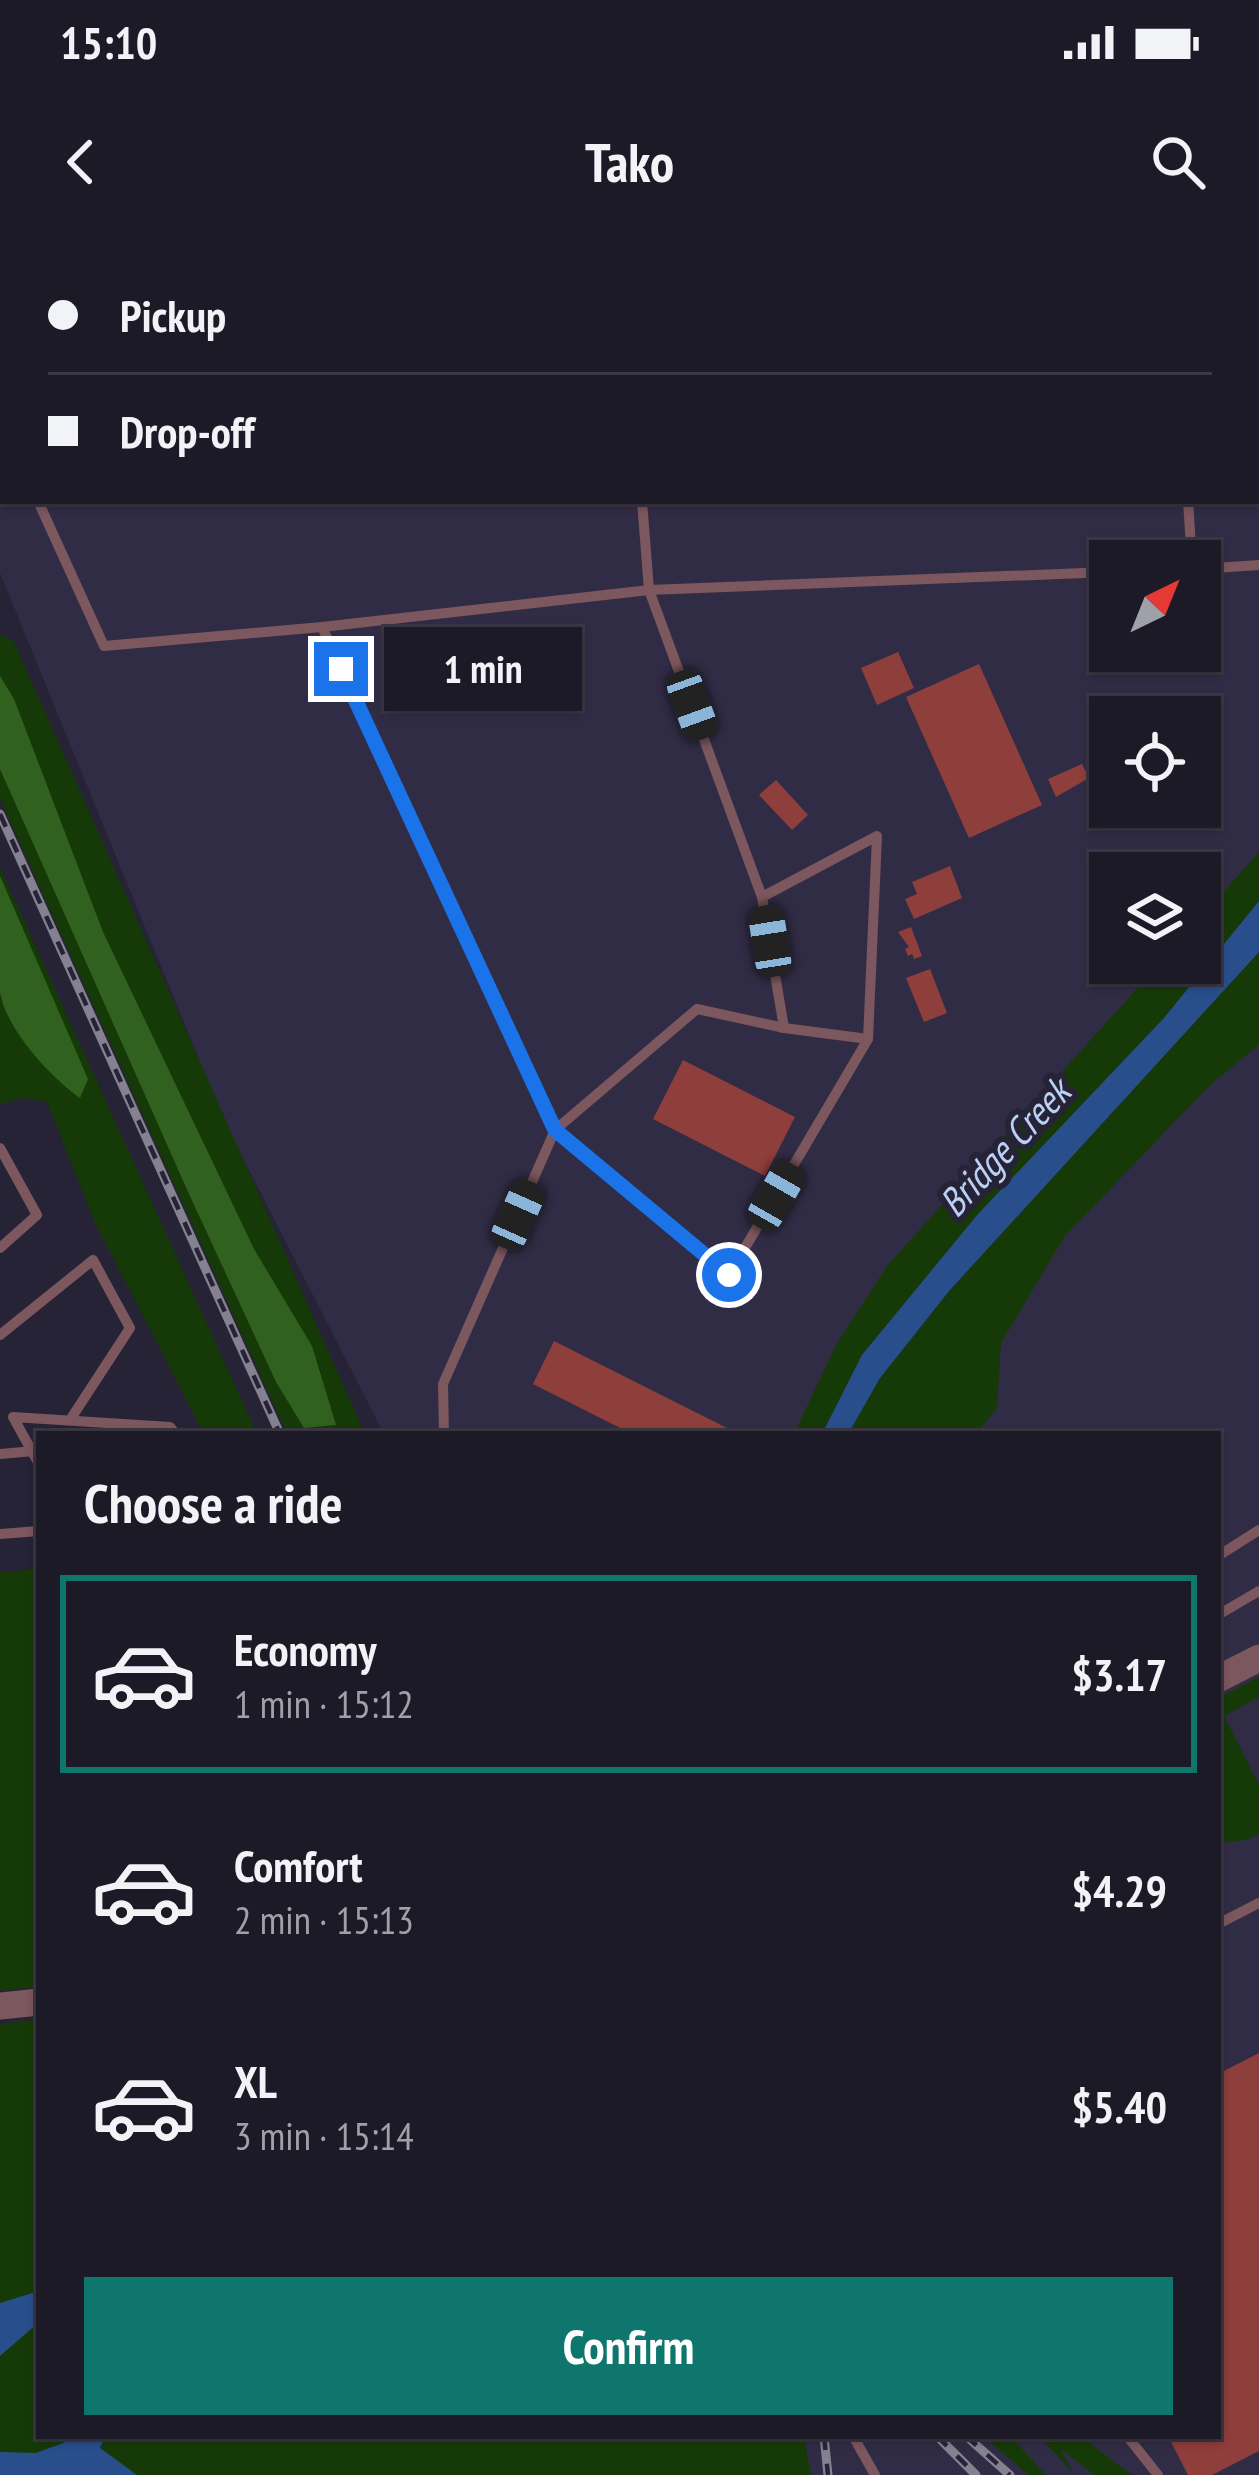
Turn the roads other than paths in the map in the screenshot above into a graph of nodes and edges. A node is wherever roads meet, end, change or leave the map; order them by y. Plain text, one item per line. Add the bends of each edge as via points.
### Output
1 (39, 504) edge
2 (642, 504) edge
3 (1188, 504) edge
4 (1191, 540) edge
5 (1259, 565) edge
6 (1221, 568) edge
7 (1089, 573) edge
8 (649, 590) junction
9 (322, 627) junction
10 (762, 897) junction
11 (784, 1028) junction
12 (868, 1039) junction
13 (555, 1130) junction
14 (0, 1148) edge
15 (0, 1248) edge
16 (0, 1334) edge
17 (0, 1406) edge
18 (13, 1417) junction
19 (70, 1420) junction
20 (173, 1431) edge
21 (444, 1431) edge
22 (34, 1451) junction
23 (0, 1454) edge
24 (36, 1456) edge
25 (1259, 1530) edge
26 (36, 1531) edge
27 (0, 1534) edge
28 (1221, 1554) edge
29 (1259, 1591) edge
30 (1221, 1613) edge
31 (1259, 1658) edge
32 (1221, 1677) edge
33 (1259, 1903) edge
34 (1221, 1922) edge
35 (36, 2002) edge
36 (0, 2006) edge
37 (855, 2439) edge
38 (1129, 2439) edge
39 (875, 2475) edge
40 (1158, 2475) edge

1 - 9 lane via 104,646
2 - 8 lane
3 - 4 lane
5 - 6 lane
7 - 8 lane
8 - 9 lane
8 - 10 lane
9 - 13 lane
10 - 11 lane
10 - 12 lane via 878,836
11 - 12 lane
11 - 13 lane via 697,1009
12 - 13 lane via 729,1275
13 - 21 lane via 443,1384
14 - 15 lane via 37,1215
16 - 19 lane via 93,1260 130,1328
17 - 18 lane
18 - 19 lane
18 - 22 lane
19 - 20 lane
22 - 23 lane
22 - 24 lane
25 - 28 lane
26 - 27 lane
29 - 30 lane
31 - 32 street
33 - 34 lane
35 - 36 street
37 - 39 lane
38 - 40 lane

